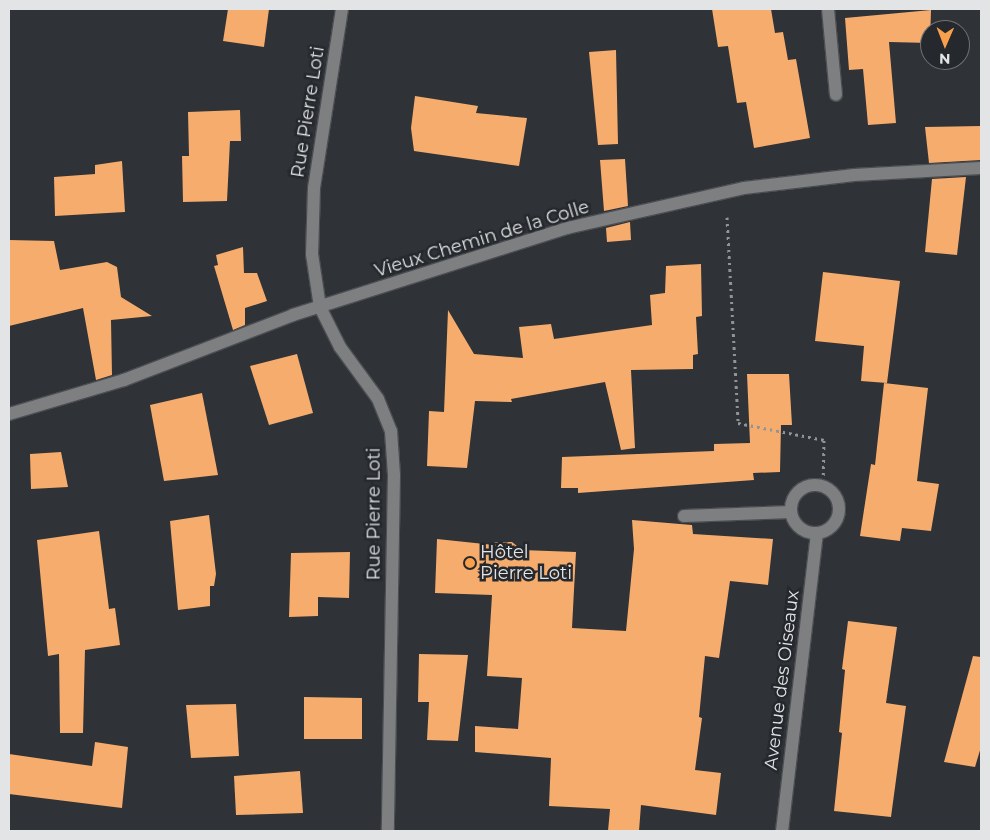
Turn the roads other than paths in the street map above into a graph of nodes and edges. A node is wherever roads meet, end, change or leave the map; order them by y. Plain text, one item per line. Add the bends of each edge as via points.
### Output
1 (342, 9) edge
2 (828, 9) edge
3 (836, 95) dead end
4 (981, 168) edge
5 (320, 307) junction
6 (9, 414) edge
7 (791, 512) junction
8 (684, 516) dead end
9 (816, 533) junction
10 (388, 831) edge
11 (782, 831) edge

1 - 5 street, Rue Pierre Loti via 314,188 312,254
2 - 3 street
4 - 5 street, Vieux Chemin de la Colle via 854,175 728,191 567,228
5 - 6 street, Vieux Chemin de la Colle via 124,380
5 - 10 street, Rue Pierre Loti via 340,347 378,399 391,431 394,475
7 - 8 street
7 - 9 street via 801,528
7 - 9 street via 791,504 800,490 807,486 823,486 837,500 838,510 834,524
9 - 11 street, Avenue des Oiseaux

